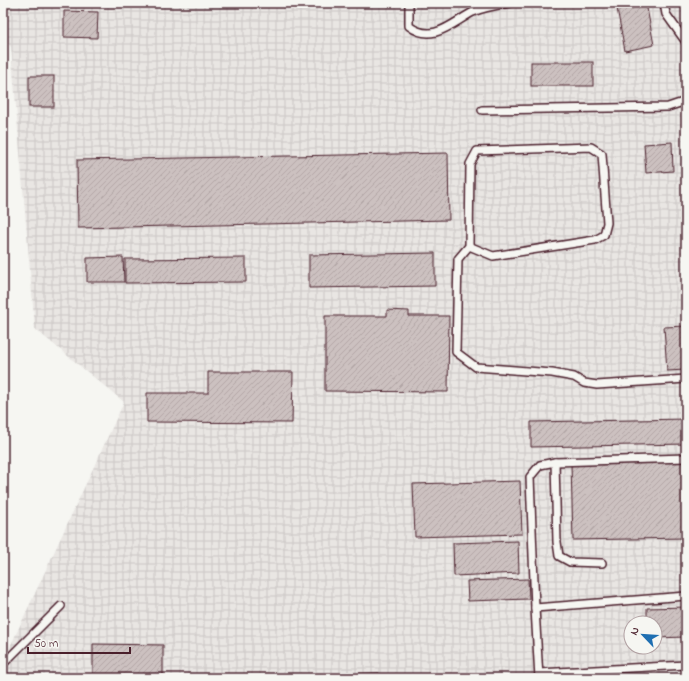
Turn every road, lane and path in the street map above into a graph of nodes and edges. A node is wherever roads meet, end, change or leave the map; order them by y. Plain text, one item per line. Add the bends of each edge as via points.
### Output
1 (408, 3) edge
2 (510, 3) edge
3 (664, 3) edge
4 (686, 42) edge
5 (686, 101) edge
6 (482, 110) dead end
7 (469, 246) junction
8 (686, 379) edge
9 (686, 458) edge
10 (555, 462) junction
11 (602, 563) dead end
12 (686, 596) edge
13 (61, 606) dead end
14 (535, 608) junction
15 (3, 664) edge
16 (686, 665) edge
17 (539, 676) edge

1 - 2 lane via 408,26 416,32 427,33 448,28 474,12
3 - 4 lane via 666,14
5 - 6 lane via 668,107
7 - 7 lane via 470,164 477,152 591,147 602,154 607,223 604,235 595,240 493,256
7 - 8 lane via 458,259 456,352 476,367 552,373 574,377 584,383 597,384
9 - 10 lane
10 - 11 lane via 559,556 570,562
10 - 14 lane via 540,465 530,477
12 - 14 lane
13 - 15 lane
14 - 17 lane
16 - 17 lane

